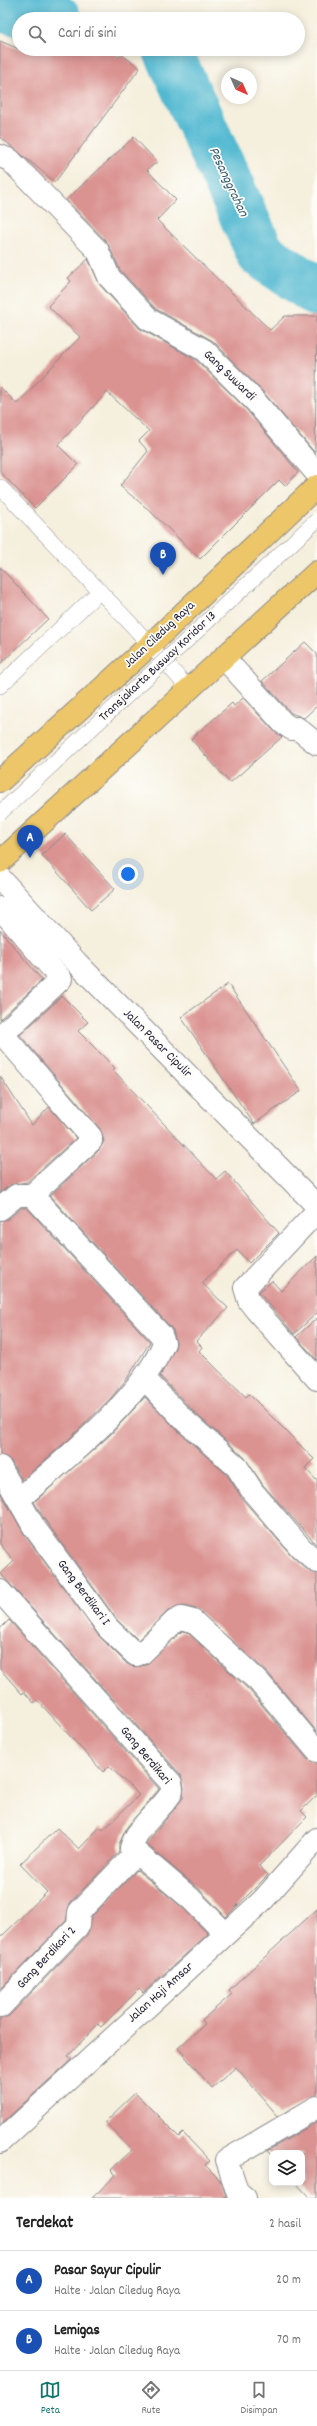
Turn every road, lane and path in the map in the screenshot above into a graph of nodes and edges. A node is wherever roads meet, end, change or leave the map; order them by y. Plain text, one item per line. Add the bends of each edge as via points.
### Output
1 (0, 156) edge
2 (317, 474) edge
3 (317, 486) edge
4 (0, 487) edge
5 (317, 520) edge
6 (317, 572) edge
7 (100, 591) junction
8 (150, 645) junction
9 (225, 659) junction
10 (0, 686) edge
11 (190, 690) junction
12 (317, 744) edge
13 (0, 781) edge
14 (0, 814) edge
15 (0, 862) edge
16 (0, 878) edge
17 (0, 908) edge
18 (77, 963) junction
19 (61, 979) junction
20 (32, 1195) junction
21 (317, 1206) edge
22 (0, 1209) edge
23 (317, 1211) edge
24 (144, 1378) junction
25 (317, 1379) edge
26 (0, 1467) edge
27 (19, 1499) junction
28 (317, 1562) edge
29 (0, 1591) edge
30 (317, 1751) edge
31 (317, 1839) edge
32 (135, 1854) junction
33 (226, 1934) junction
34 (0, 2007) edge
35 (317, 2107) edge
36 (0, 2142) edge
37 (246, 2198) edge

1 - 2 street, Gang Suwardi via 10,160 98,251 109,277 148,319 204,350 255,401
3 - 8 main road, Jalan Ciledug Raya
4 - 7 lane
5 - 14 lane, Transjakarta Busway Koridor 13, bridge
6 - 9 main road
7 - 8 lane
7 - 10 lane
8 - 11 lane
8 - 13 main road, Jalan Ciledug Raya
9 - 11 main road
9 - 12 street via 283,723 292,729 296,728
11 - 15 main road
16 - 18 street, Jalan Pasar Cipulir
17 - 19 street
18 - 19 street
18 - 21 street, Jalan Pasar Cipulir
19 - 20 street via 6,1031 5,1037 89,1133 91,1142
20 - 22 street via 17,1195
20 - 24 street via 161,1335 164,1343
23 - 25 street via 245,1288 249,1301
24 - 27 street via 85,1441
24 - 28 street via 185,1421 237,1467 253,1492 301,1548
26 - 27 street, Gang Berdikari I
27 - 30 street, Gang Berdikari I via 34,1527 104,1621 136,1655 142,1653 175,1621 182,1618 193,1621 259,1682
29 - 32 street, Gang Berdikari via 171,1783 170,1794 150,1815 132,1845
31 - 33 street, Jalan Haji Amsar via 263,1900
32 - 33 street via 191,1899
32 - 34 street, Gang Berdikari 2 via 79,1912 78,1926
33 - 36 street, Jalan Haji Amsar
35 - 37 street via 227,2160 237,2191

